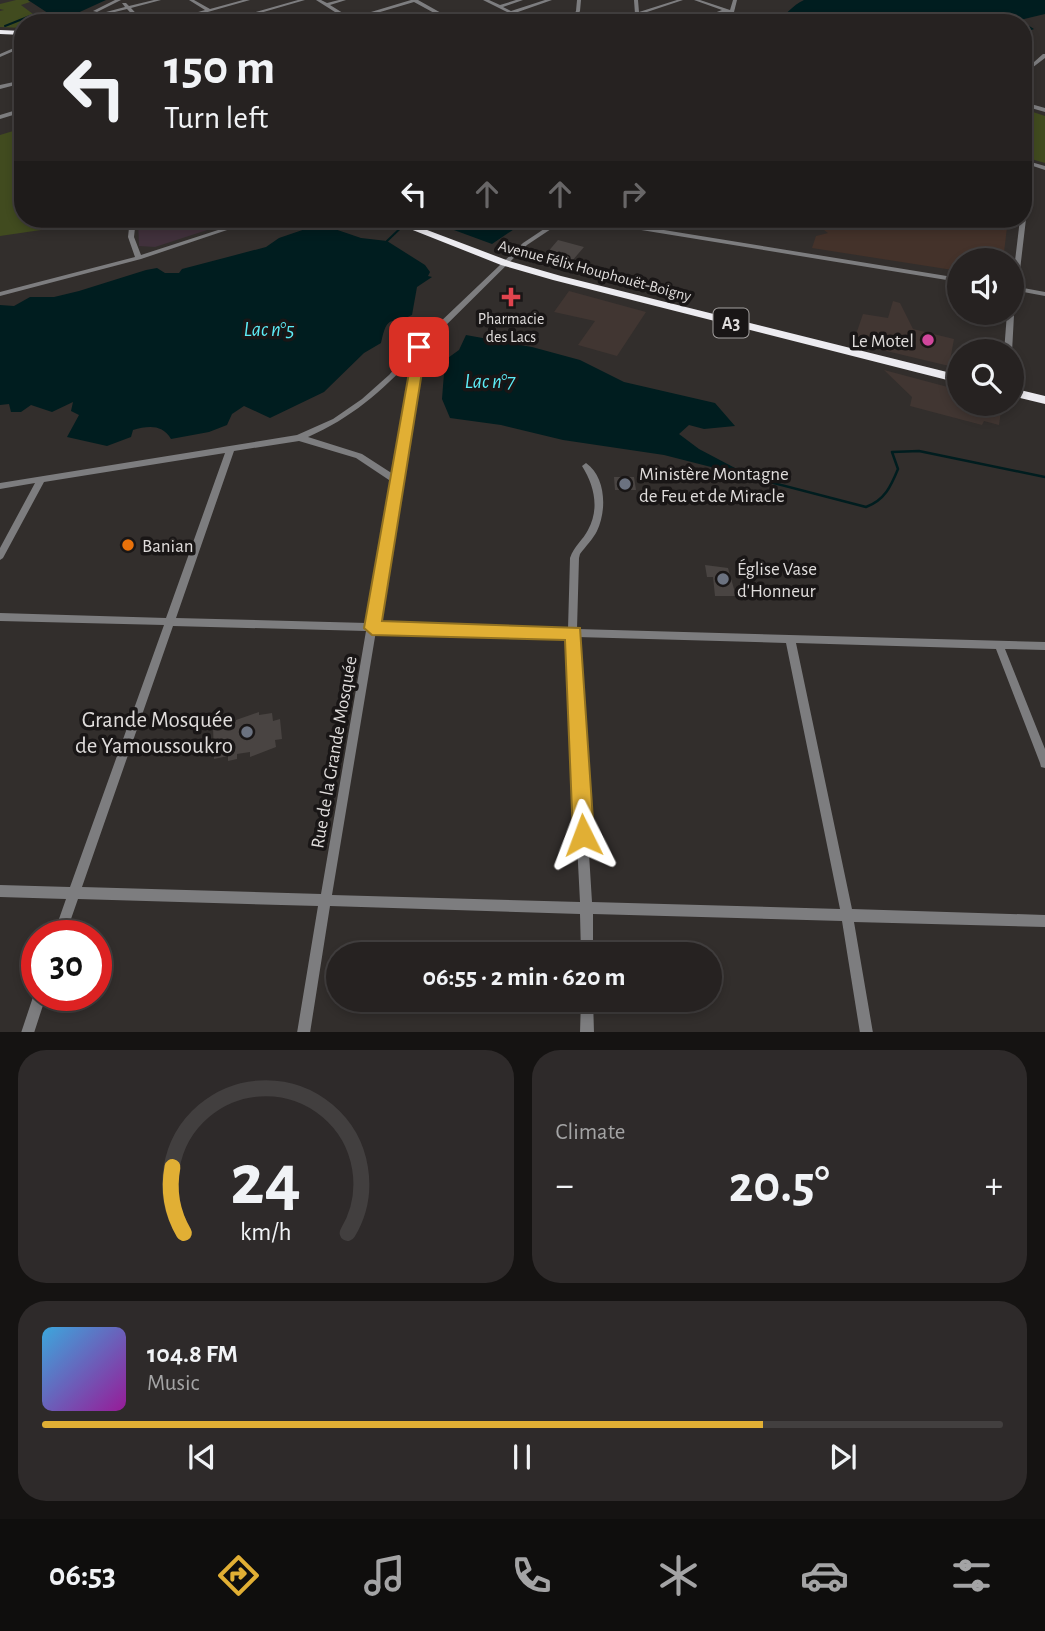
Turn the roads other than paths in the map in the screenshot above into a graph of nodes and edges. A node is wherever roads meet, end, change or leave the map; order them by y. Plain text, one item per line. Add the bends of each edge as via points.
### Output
1 (159, 0) edge
2 (191, 0) edge
3 (249, 0) edge
4 (303, 0) edge
5 (317, 0) edge
6 (344, 0) edge
7 (415, 0) edge
8 (485, 0) edge
9 (521, 0) edge
10 (550, 0) edge
11 (636, 0) edge
12 (681, 0) edge
13 (696, 0) edge
14 (117, 1) edge
15 (326, 5) junction
16 (128, 7) junction
17 (499, 7) junction
18 (208, 10) junction
19 (725, 11) junction
20 (511, 13) junction
21 (89, 14) edge
22 (102, 14) edge
23 (135, 14) edge
24 (196, 14) edge
25 (251, 14) edge
26 (338, 14) edge
27 (370, 14) edge
28 (440, 14) edge
29 (508, 14) edge
30 (637, 14) joint
31 (716, 14) edge
32 (728, 14) edge
33 (1045, 55) edge
34 (1035, 63) junction
35 (1032, 66) edge
36 (1045, 66) edge
37 (132, 228) edge
38 (230, 228) edge
39 (414, 228) edge
40 (550, 228) edge
41 (641, 228) edge
42 (1022, 228) edge
43 (1019, 248) edge
44 (139, 258) junction
45 (505, 263) junction
46 (947, 278) edge
47 (1024, 291) edge
48 (0, 294) edge
49 (1045, 294) edge
50 (419, 347) junction
51 (947, 376) edge
52 (1024, 395) edge
53 (1045, 400) edge
54 (299, 438) junction
55 (230, 451) junction
56 (586, 466) dead end
57 (41, 480) junction
58 (397, 481) junction
59 (0, 486) edge
60 (0, 556) edge
61 (0, 617) edge
62 (170, 622) junction
63 (372, 628) junction
64 (573, 633) junction
65 (790, 639) junction
66 (999, 645) junction
67 (1045, 646) edge
68 (1045, 763) edge
69 (0, 891) edge
70 (74, 893) junction
71 (325, 900) junction
72 (587, 908) junction
73 (847, 915) junction
74 (65, 920) edge
75 (1045, 920) edge
76 (587, 942) edge
77 (35, 1011) edge
78 (587, 1012) edge
79 (27, 1032) edge
80 (303, 1032) edge
81 (587, 1032) edge
82 (867, 1032) edge

1 - 16 street
2 - 18 street
3 - 18 street
4 - 25 street
5 - 15 street
6 - 15 street
7 - 27 street
7 - 28 street
8 - 17 street
9 - 17 street
10 - 20 street
11 - 30 street
12 - 30 street
13 - 19 street
14 - 16 street
14 - 21 street
15 - 26 street
16 - 22 street
16 - 23 street
17 - 20 street
18 - 24 street
19 - 31 street
19 - 32 street
20 - 29 street
33 - 34 street
34 - 35 street
34 - 36 street
37 - 44 street
38 - 44 street
39 - 45 highway, Avenue Félix Houphouët-Boigny / A3
40 - 45 street
41 - 46 street
42 - 43 street
44 - 48 street
45 - 50 street
45 - 51 highway, Avenue Félix Houphouët-Boigny / A3
47 - 49 street
50 - 54 street via 343,419
50 - 58 street, Rue de la Grande Mosquée
52 - 53 highway
54 - 55 street
54 - 58 street via 359,456
55 - 57 street
55 - 62 street
56 - 64 street via 601,504 592,531 573,558
57 - 59 street
57 - 60 street
58 - 63 street, Rue de la Grande Mosquée
61 - 62 street
62 - 63 street
62 - 70 street
63 - 64 street
63 - 71 street, Rue de la Grande Mosquée
64 - 65 street
64 - 72 street
65 - 66 street
65 - 73 street
66 - 67 street
66 - 68 street
69 - 70 street
70 - 71 street
70 - 74 street
71 - 72 street
71 - 80 street, Rue de la Grande Mosquée
72 - 73 street
72 - 76 street
73 - 75 street
73 - 82 street
77 - 79 street
78 - 81 street

